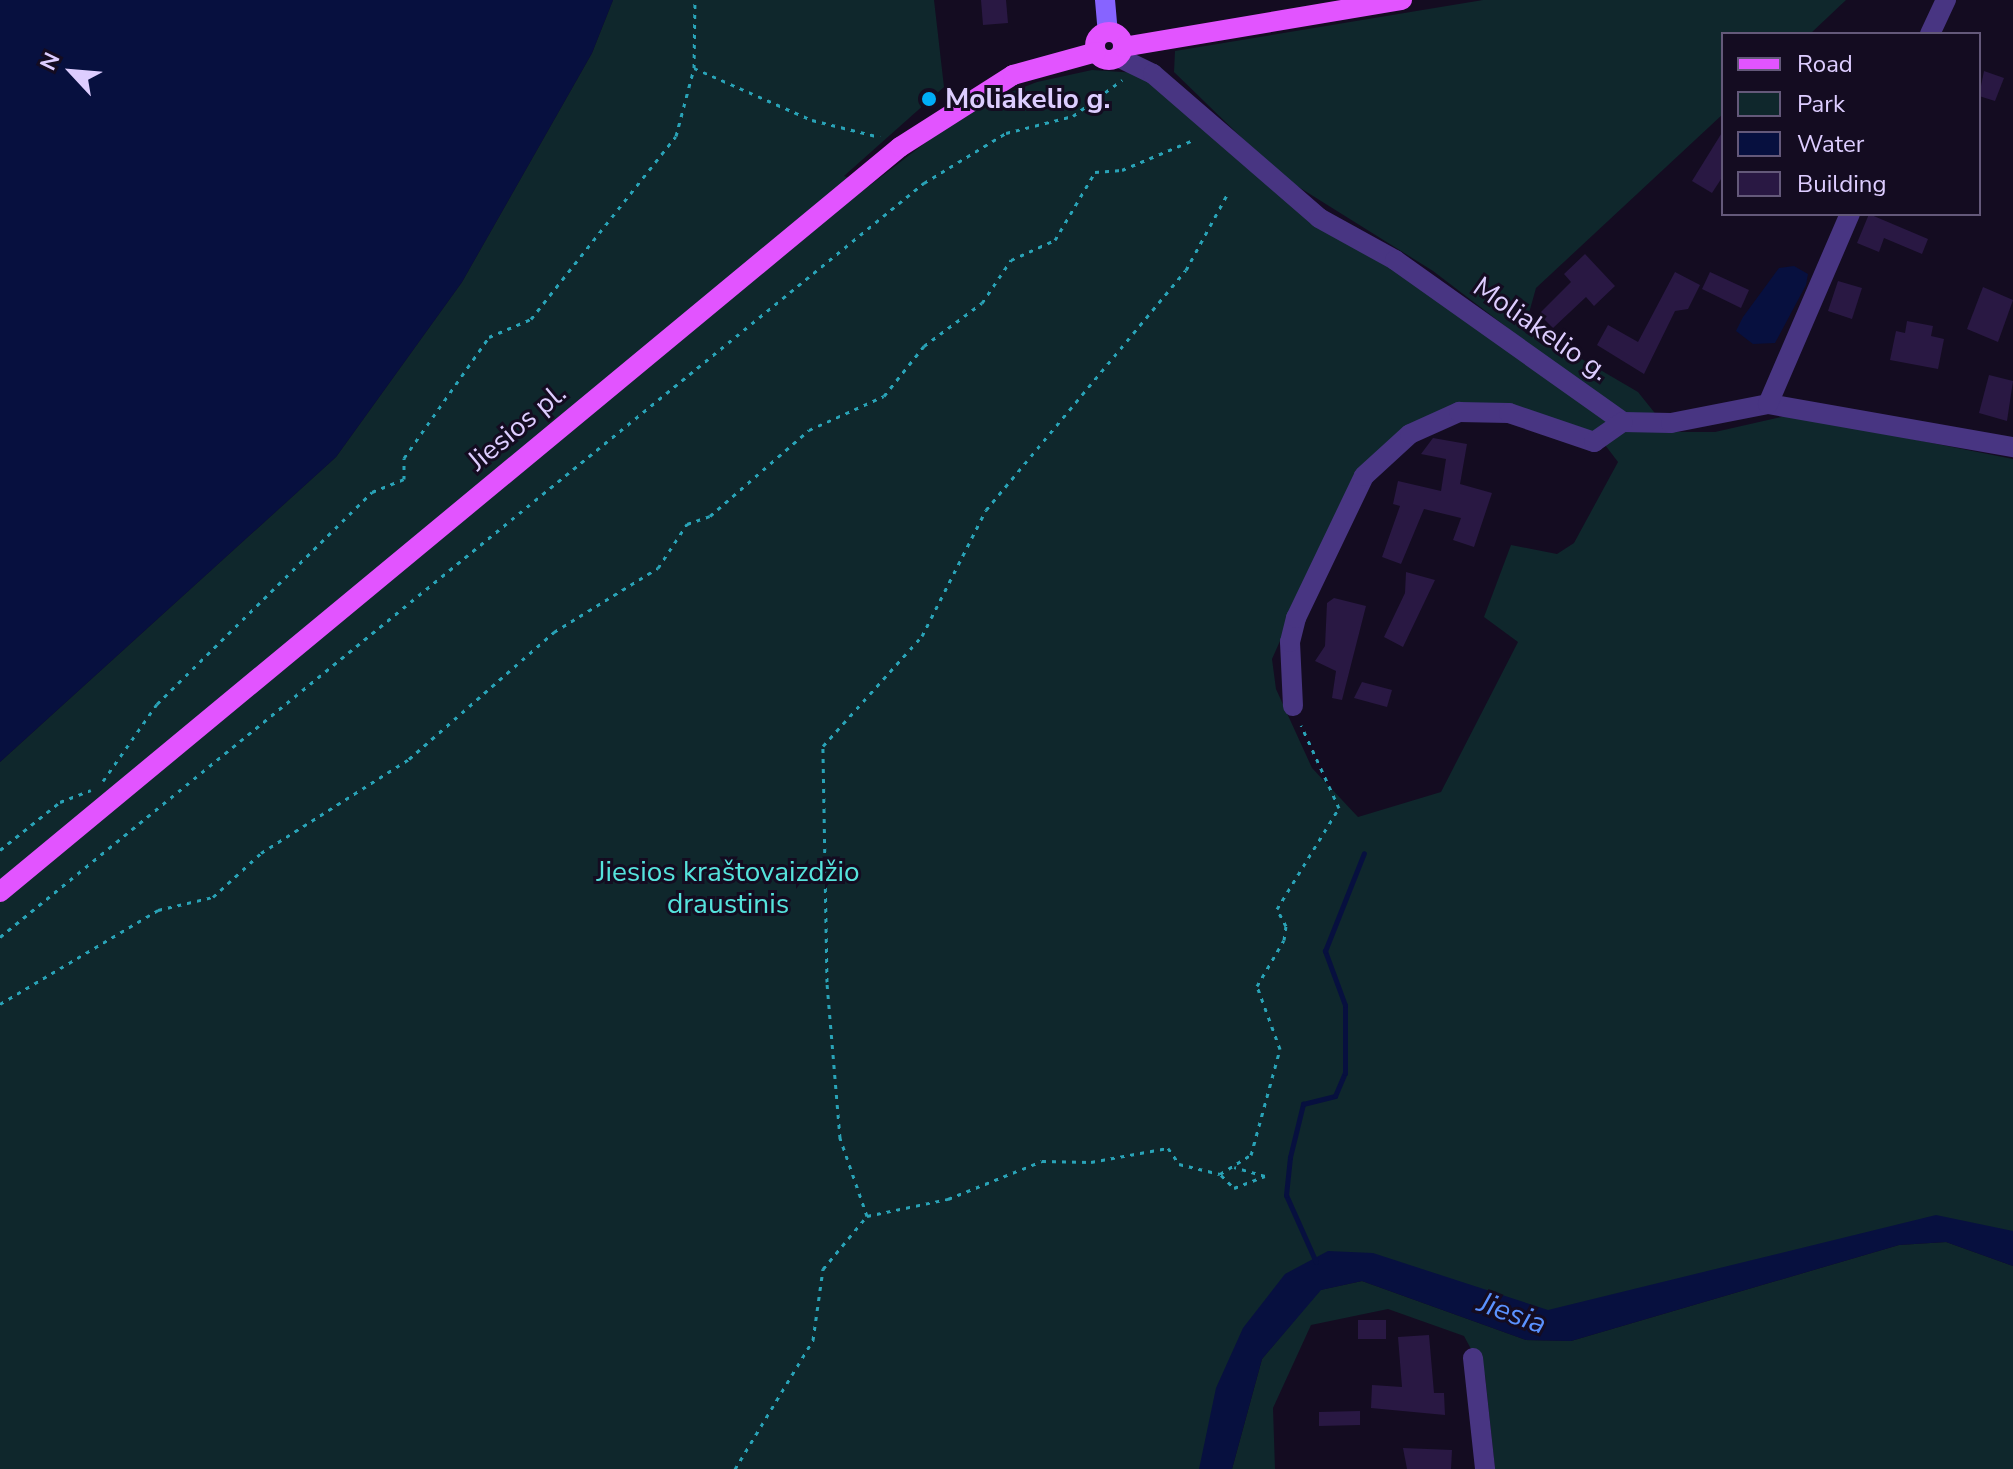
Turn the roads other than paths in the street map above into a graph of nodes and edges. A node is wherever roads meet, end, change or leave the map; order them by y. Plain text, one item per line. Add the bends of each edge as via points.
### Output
1 (1105, 0) edge
2 (1402, 0) edge
3 (1946, 0) edge
4 (1931, 32) edge
5 (1121, 51) junction
6 (1849, 216) edge
7 (1768, 404) junction
8 (1623, 422) junction
9 (2013, 447) edge
10 (1293, 706) road end
11 (0, 892) edge
12 (1473, 1358) dead end
13 (1485, 1469) edge

1 - 5 main road
2 - 5 main road
3 - 4 street
5 - 8 street, Moliakelio g. via 1319,218 1395,260
5 - 11 main road, Jiesios pl. via 1096,52 1013,75 900,147
6 - 7 street
7 - 8 street via 1671,423
7 - 9 street
8 - 10 street via 1594,442 1509,413 1459,412 1410,434 1364,476 1296,618 1290,642
12 - 13 street

